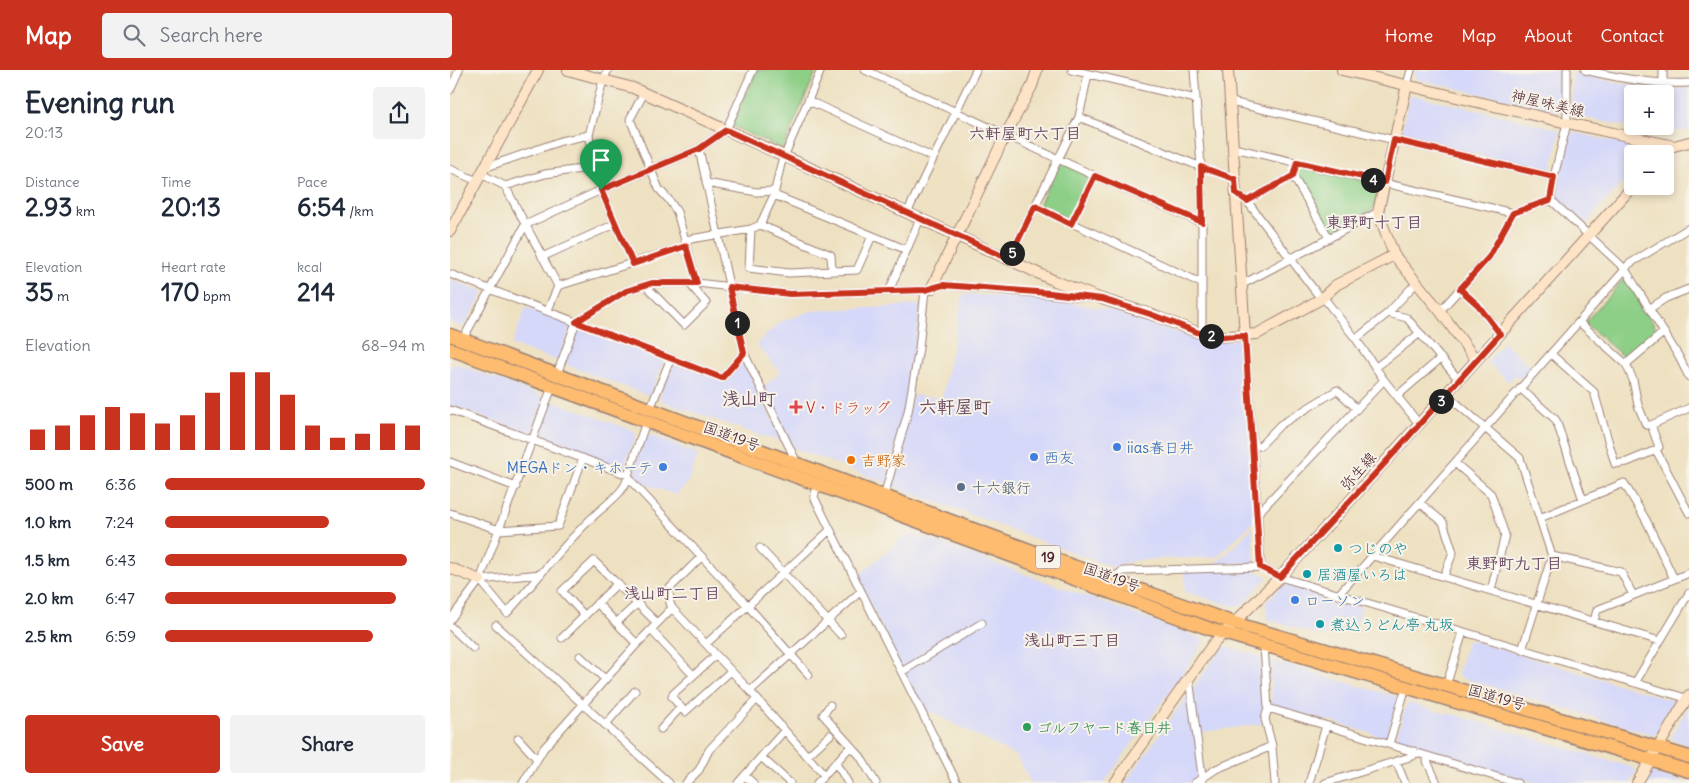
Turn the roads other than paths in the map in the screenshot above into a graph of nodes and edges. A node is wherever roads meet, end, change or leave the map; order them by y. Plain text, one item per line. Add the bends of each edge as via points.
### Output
1 (459, 70) edge
2 (538, 70) edge
3 (568, 70) edge
4 (608, 70) edge
5 (822, 70) edge
6 (865, 70) edge
7 (976, 70) edge
8 (1037, 70) edge
9 (1072, 70) edge
10 (1194, 70) edge
11 (1228, 70) edge
12 (1342, 70) edge
13 (1411, 70) edge
14 (1566, 70) edge
15 (1585, 70) edge
16 (1663, 70) edge
17 (750, 71) edge
18 (1088, 74) junction
19 (1617, 74) edge
20 (603, 80) junction
21 (1663, 83) junction
22 (1689, 83) edge
23 (1407, 85) junction
24 (450, 90) edge
25 (644, 93) junction
26 (1196, 99) junction
27 (809, 100) junction
28 (1231, 102) junction
29 (956, 112) junction
30 (1079, 117) junction
31 (1566, 123) junction
32 (726, 130) junction
33 (1006, 134) junction
34 (590, 135) junction
35 (1394, 140) junction
36 (1689, 142) edge
37 (1669, 145) edge
38 (1674, 146) edge
39 (1234, 148) junction
40 (699, 149) junction
41 (784, 156) junction
42 (932, 157) junction
43 (1058, 158) junction
44 (1297, 162) junction
45 (1201, 167) junction
46 (596, 168) junction
47 (450, 169) edge
48 (651, 170) junction
49 (481, 174) junction
50 (1095, 176) junction
51 (1293, 176) junction
52 (1554, 177) junction
53 (1235, 179) junction
54 (1385, 182) junction
55 (706, 183) junction
56 (505, 186) junction
57 (601, 190) junction
58 (774, 193) junction
59 (1236, 193) junction
60 (1625, 195) edge
61 (1550, 200) junction
62 (1247, 201) junction
63 (1035, 206) junction
64 (1378, 212) junction
65 (907, 213) junction
66 (1513, 213) junction
67 (920, 220) junction
68 (1202, 222) junction
69 (616, 224) junction
70 (1071, 224) junction
71 (526, 225) junction
72 (760, 226) junction
73 (751, 228) junction
74 (1689, 228) edge
75 (450, 231) edge
76 (718, 234) junction
77 (1588, 235) junction
78 (872, 236) junction
79 (957, 236) junction
80 (1329, 238) junction
81 (686, 243) junction
82 (906, 250) junction
83 (1394, 255) junction
84 (542, 258) junction
85 (1009, 259) junction
86 (1290, 260) junction
87 (633, 264) junction
88 (1626, 269) junction
89 (832, 271) junction
90 (450, 274) edge
91 (1417, 282) junction
92 (693, 283) junction
93 (1201, 283) junction
94 (1243, 284) junction
95 (645, 285) junction
96 (558, 286) junction
97 (729, 287) junction
98 (489, 289) junction
99 (928, 289) junction
100 (1460, 289) junction
101 (890, 290) junction
102 (1689, 290) edge
103 (1322, 298) junction
104 (1102, 299) junction
105 (1649, 309) junction
106 (548, 310) junction
107 (1440, 311) junction
108 (1388, 313) junction
109 (576, 322) junction
110 (1579, 322) junction
111 (1664, 332) junction
112 (1420, 333) junction
113 (1202, 334) junction
114 (1500, 334) junction
115 (450, 335) edge
116 (1245, 336) junction
117 (463, 339) junction
118 (1356, 339) junction
119 (451, 353) edge
120 (744, 353) junction
121 (1551, 354) junction
122 (671, 358) junction
123 (1441, 358) junction
124 (1476, 360) junction
125 (1626, 364) junction
126 (1375, 368) junction
127 (557, 374) junction
128 (1689, 377) edge
129 (1384, 380) junction
130 (1459, 380) junction
131 (552, 387) junction
132 (1521, 389) junction
133 (1447, 395) junction
134 (1396, 396) junction
135 (1689, 408) edge
136 (650, 409) junction
137 (1357, 409) junction
138 (450, 410) edge
139 (646, 422) junction
140 (1420, 424) junction
141 (1652, 425) junction
142 (1486, 429) junction
143 (533, 440) junction
144 (1253, 446) junction
145 (1656, 450) junction
146 (582, 458) junction
147 (450, 462) edge
148 (797, 463) junction
149 (1455, 463) junction
150 (628, 475) junction
151 (817, 485) junction
152 (516, 486) junction
153 (884, 496) junction
154 (1583, 500) junction
155 (1420, 503) junction
156 (450, 513) edge
157 (1258, 513) junction
158 (1689, 513) edge
159 (1540, 518) junction
160 (498, 530) junction
161 (830, 530) junction
162 (760, 548) dead end
163 (701, 556) junction
164 (1374, 556) junction
165 (1552, 556) junction
166 (1260, 567) junction
167 (450, 568) edge
168 (782, 573) junction
169 (1689, 573) edge
170 (542, 574) junction
171 (1444, 576) junction
172 (1280, 577) junction
173 (1111, 579) junction
174 (1674, 579) junction
175 (480, 580) junction
176 (618, 583) junction
177 (1491, 590) junction
178 (861, 591) junction
179 (1689, 592) edge
180 (1338, 595) junction
181 (1633, 595) junction
182 (596, 603) junction
183 (638, 603) junction
184 (1536, 604) junction
185 (747, 606) junction
186 (672, 608) junction
187 (584, 615) junction
188 (450, 620) edge
189 (827, 621) junction
190 (1594, 621) junction
191 (657, 622) junction
192 (616, 623) junction
193 (982, 623) dead end
194 (1234, 623) junction
195 (496, 625) dead end
196 (450, 626) edge
197 (651, 630) junction
198 (1463, 632) junction
199 (1224, 634) junction
200 (841, 635) dead end
201 (562, 638) dead end
202 (1660, 641) junction
203 (637, 644) junction
204 (706, 644) junction
205 (1264, 645) junction
206 (473, 648) dead end
207 (1522, 650) junction
208 (790, 654) junction
209 (716, 655) junction
210 (580, 656) dead end
211 (731, 671) junction
212 (903, 671) junction
213 (693, 675) junction
214 (809, 675) dead end
215 (1189, 678) junction
216 (605, 679) junction
217 (1635, 683) junction
218 (1446, 686) junction
219 (1406, 687) junction
220 (635, 691) dead end
221 (750, 691) junction
222 (1688, 697) edge
223 (757, 699) junction
224 (583, 704) junction
225 (830, 705) dead end
226 (681, 707) junction
227 (1268, 708) junction
228 (605, 724) junction
229 (1326, 726) junction
230 (660, 729) dead end
231 (784, 731) junction
232 (830, 735) dead end
233 (518, 738) dead end
234 (1390, 744) junction
235 (851, 746) junction
236 (1272, 746) junction
237 (1658, 747) junction
238 (1414, 752) junction
239 (807, 756) junction
240 (1428, 756) junction
241 (761, 757) junction
242 (1689, 757) edge
243 (537, 759) junction
244 (1651, 760) junction
245 (1396, 761) junction
246 (835, 764) junction
247 (1689, 771) edge
248 (824, 775) junction
249 (745, 776) junction
250 (1203, 780) edge
251 (523, 783) edge
252 (669, 783) edge
253 (686, 783) edge
254 (738, 783) edge
255 (753, 783) edge
256 (790, 783) edge
257 (817, 783) edge
258 (848, 783) edge
259 (876, 783) edge
260 (957, 783) edge
261 (1115, 783) edge
262 (1195, 783) edge
263 (1275, 783) edge
264 (1309, 783) edge
265 (1328, 783) edge
266 (1405, 783) edge
267 (1437, 783) edge
268 (1517, 783) edge
269 (1637, 783) edge

1 - 24 street
2 - 49 street
3 - 20 street
4 - 20 street
5 - 27 street
6 - 29 street
7 - 29 street
8 - 33 street
9 - 18 street
10 - 26 street
11 - 28 street
12 - 23 street, 神屋味美線
13 - 23 street
14 - 31 street
15 - 19 street
16 - 21 street
17 - 32 street
18 - 26 street
18 - 30 street
19 - 21 street
20 - 25 street
20 - 34 street
21 - 22 street
23 - 31 street, 神屋味美線
23 - 35 street
25 - 32 street
25 - 48 street via 630,119
26 - 45 street
27 - 41 street
27 - 42 street
28 - 35 street
28 - 39 street
29 - 33 street
29 - 42 street
30 - 43 street
30 - 45 street
31 - 37 street, 神屋味美線
31 - 52 street
32 - 40 street
32 - 41 street
33 - 43 street
33 - 79 street
34 - 46 street
34 - 49 street via 561,141
35 - 52 street
35 - 54 street
36 - 38 street, 神屋味美線
39 - 44 street
39 - 53 street
40 - 48 street
40 - 55 street
41 - 58 street
41 - 65 street
42 - 65 street
43 - 50 street
43 - 63 street
44 - 51 street
44 - 54 street
45 - 53 street
45 - 68 street
46 - 56 street via 545,174
46 - 57 street
47 - 49 street
48 - 57 street
48 - 81 street via 659,190 677,212
49 - 56 street
49 - 75 street
50 - 68 street
50 - 70 street
51 - 62 street
51 - 80 street
52 - 61 street
53 - 59 street
54 - 64 street
54 - 66 street
55 - 58 street
55 - 76 street
56 - 71 street
57 - 69 street
57 - 71 street
58 - 72 street
58 - 78 street
59 - 62 street
59 - 94 street
60 - 77 street, 弥生線
61 - 66 street
61 - 77 street
62 - 86 street
63 - 70 street
63 - 85 street
64 - 80 street
64 - 83 street
65 - 67 street
66 - 100 street via 1489,257
67 - 79 street
67 - 82 street
68 - 93 street
69 - 84 street
69 - 87 street
70 - 93 street
71 - 84 street
71 - 98 street
72 - 73 street
72 - 89 street via 831,255
73 - 76 street
73 - 89 street via 749,268 789,273
74 - 88 street via 1629,264
76 - 81 street
76 - 97 street
77 - 88 street
77 - 114 street, 弥生線
78 - 82 street
78 - 89 street via 857,270
79 - 85 street
79 - 99 street
80 - 86 street
81 - 87 street
81 - 92 street
82 - 101 street
83 - 91 street
83 - 103 street via 1336,285
84 - 96 street
85 - 104 street
86 - 94 street
86 - 103 street
87 - 96 street
88 - 105 street
88 - 110 street
90 - 98 street
91 - 107 street
91 - 108 street
92 - 95 street
92 - 95 street via 706,303 684,325
92 - 97 street
93 - 113 street
94 - 116 street
95 - 109 street via 626,291
96 - 106 street
97 - 101 street via 790,294
97 - 120 street
98 - 106 street
98 - 117 street
99 - 101 street
99 - 104 street via 943,285
99 - 153 street via 908,412
100 - 107 street
100 - 114 street via 1478,305
102 - 105 street via 1666,298
103 - 116 street via 1257,334
103 - 118 street
104 - 113 street
105 - 111 street
106 - 109 street
107 - 124 street
108 - 112 street via 1407,318
108 - 118 street
109 - 122 street
109 - 127 street
110 - 121 street
110 - 125 street
111 - 125 street
111 - 128 street
112 - 123 street
112 - 126 street
113 - 116 street
114 - 124 street, 弥生線
115 - 117 highway, 国道19号 / 19
116 - 144 street
117 - 127 highway, 国道19号 / 19
118 - 126 street
119 - 131 highway, 国道19号 / 19
120 - 122 street via 722,378
120 - 148 street
121 - 132 street
121 - 145 street via 1594,392 1615,464
122 - 136 street
123 - 130 street
123 - 134 street
124 - 130 street, 弥生線
125 - 141 street via 1646,425
126 - 129 street
127 - 136 highway, 国道19号 / 19
129 - 134 street
129 - 137 street
130 - 133 street, 弥生線
131 - 139 highway, 国道19号 / 19
131 - 143 street
132 - 142 street
132 - 154 street via 1556,420
133 - 140 street, 弥生線
133 - 142 street
134 - 140 street
135 - 141 street
136 - 148 highway, 国道19号 / 19
137 - 144 street via 1337,390 1280,424 1260,446
137 - 157 street
138 - 143 street
139 - 150 street
139 - 151 highway, 国道19号 / 19
140 - 172 street, 弥生線
141 - 145 street via 1659,447
142 - 149 street
142 - 159 street via 1520,458
143 - 146 street
143 - 152 street
144 - 157 street
145 - 158 street
146 - 150 street
146 - 160 street via 558,526
147 - 152 street
148 - 153 highway, 国道19号 / 19
149 - 155 street
149 - 177 street via 1491,494 1505,535
150 - 163 street
150 - 170 street via 627,482
151 - 161 street via 814,497
151 - 199 highway, 国道19号 / 19
152 - 160 street
153 - 173 highway, 国道19号 / 19
154 - 159 street
154 - 174 street via 1624,483
155 - 164 street
155 - 171 street via 1443,522 1453,552
156 - 160 street
157 - 166 street
159 - 165 street
160 - 175 street
161 - 168 street
161 - 178 street
162 - 168 street
163 - 185 street
163 - 186 street via 669,588
164 - 171 street
164 - 180 street
165 - 181 street via 1621,572
165 - 184 street
166 - 172 street
166 - 173 street via 1123,571
167 - 175 street
168 - 185 street
168 - 189 street
169 - 174 street
170 - 175 street
170 - 175 street via 507,613
171 - 177 street
172 - 180 street
172 - 194 street, 弥生線
173 - 194 highway, 国道19号 / 19
174 - 181 street
175 - 188 street
176 - 182 street
176 - 183 street
176 - 187 street via 594,560 562,592
177 - 184 street
178 - 189 street
178 - 212 street
179 - 202 street
180 - 198 street
181 - 190 street via 1597,610
182 - 187 street
182 - 192 street
183 - 191 street
183 - 192 street
184 - 190 street
184 - 207 street
185 - 204 street
185 - 208 street
186 - 191 street
186 - 204 street
187 - 201 street
189 - 200 street
189 - 208 street
190 - 202 street
191 - 197 street
192 - 203 street
193 - 212 street
194 - 199 street, 弥生線
194 - 218 highway, 国道19号 / 19
195 - 224 street
196 - 206 street
197 - 203 street
197 - 213 street
198 - 207 street
198 - 218 street
199 - 205 highway, 国道19号 / 19
199 - 215 street, 弥生線
202 - 217 street
203 - 216 street
204 - 209 street
205 - 219 highway, 国道19号 / 19
205 - 227 street
207 - 217 street
208 - 214 street
208 - 221 street
209 - 211 street
209 - 213 street
210 - 216 street
211 - 221 street
211 - 226 street via 685,712
212 - 260 street
213 - 226 street via 672,694
215 - 250 street
215 - 261 street, 弥生線
216 - 224 street
217 - 222 street
218 - 237 highway, 国道19号 / 19
219 - 234 street
219 - 244 highway, 国道19号 / 19
220 - 228 street
221 - 223 street
222 - 237 street
223 - 231 street
223 - 253 street via 709,750 699,770
224 - 228 street
224 - 243 street
225 - 235 street via 823,715
226 - 230 street
227 - 229 street
227 - 236 street via 1265,719
228 - 252 street
229 - 234 street
229 - 264 street
231 - 239 street
231 - 241 street
232 - 239 street
233 - 243 street
234 - 238 street
235 - 246 street
235 - 259 street
236 - 250 street via 1216,769
236 - 263 street
237 - 242 highway, 国道19号 / 19
237 - 244 street
238 - 240 street
238 - 245 street via 1413,756
239 - 248 street
240 - 267 street
240 - 268 street
241 - 249 street
241 - 256 street
243 - 251 street
244 - 247 highway, 国道19号 / 19
244 - 269 street
245 - 265 street
245 - 266 street
246 - 248 street
246 - 258 street
248 - 257 street
249 - 254 street
249 - 255 street
250 - 262 street

